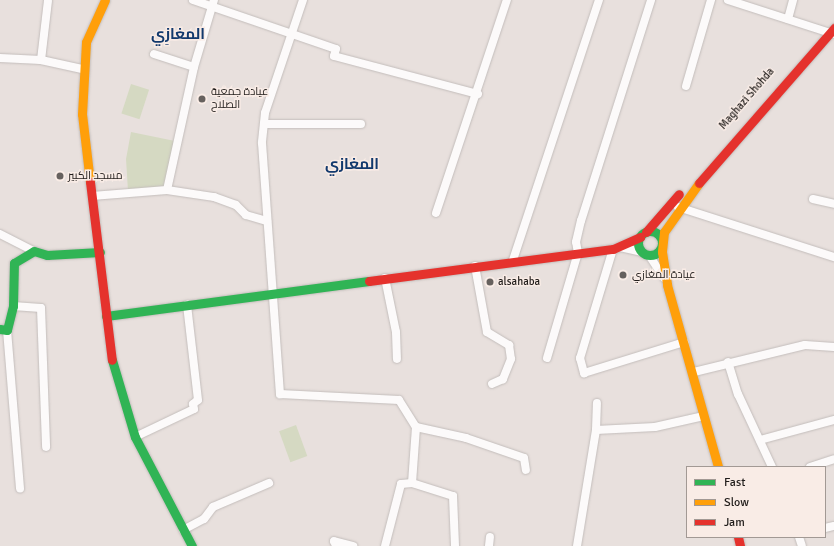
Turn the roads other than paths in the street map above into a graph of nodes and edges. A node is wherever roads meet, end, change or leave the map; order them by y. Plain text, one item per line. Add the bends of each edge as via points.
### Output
1 (48, 0) edge
2 (105, 0) edge
3 (193, 0) edge
4 (214, 0) edge
5 (303, 0) edge
6 (507, 0) edge
7 (599, 0) edge
8 (651, 0) edge
9 (711, 0) edge
10 (728, 0) edge
11 (793, 0) edge
12 (212, 9) junction
13 (834, 17) edge
14 (788, 19) junction
15 (830, 31) edge
16 (291, 36) junction
17 (154, 54) dead end
18 (0, 58) edge
19 (41, 60) junction
20 (194, 67) junction
21 (82, 69) junction
22 (686, 86) dead end
23 (478, 94) junction
24 (264, 124) junction
25 (360, 124) dead end
26 (167, 190) junction
27 (92, 196) junction
28 (813, 199) dead end
29 (680, 202) junction
30 (834, 204) edge
31 (436, 214) dead end
32 (267, 221) junction
33 (0, 234) edge
34 (643, 235) junction
35 (662, 244) junction
36 (617, 248) junction
37 (34, 250) junction
38 (100, 252) junction
39 (578, 252) junction
40 (645, 253) junction
41 (834, 257) edge
42 (513, 260) junction
43 (475, 266) junction
44 (385, 278) junction
45 (667, 285) junction
46 (272, 294) junction
47 (187, 305) junction
48 (13, 306) junction
49 (106, 316) junction
50 (4, 330) edge
51 (684, 342) junction
52 (834, 347) edge
53 (547, 358) dead end
54 (397, 359) dead end
55 (728, 362) junction
56 (694, 372) junction
57 (492, 384) dead end
58 (597, 403) dead end
59 (704, 416) junction
60 (834, 420) edge
61 (416, 427) junction
62 (596, 430) junction
63 (135, 437) junction
64 (760, 440) junction
65 (46, 447) dead end
66 (834, 459) edge
67 (718, 466) edge
68 (772, 466) edge
69 (813, 466) edge
70 (526, 470) dead end
71 (269, 483) dead end
72 (412, 483) junction
73 (20, 488) dead end
74 (182, 530) junction
75 (490, 537) dead end
76 (192, 546) edge
77 (336, 546) edge
78 (353, 546) edge
79 (385, 546) edge
80 (456, 546) edge
81 (489, 546) edge
82 (577, 546) edge

1 - 19 street
2 - 21 street via 86,42
3 - 12 street
4 - 12 street
5 - 16 street
6 - 23 street
7 - 42 street
8 - 39 street via 581,221 576,242
9 - 22 street
10 - 14 street
11 - 14 street
12 - 16 street
12 - 20 street
13 - 15 street, Maghazi Shohda
14 - 15 street
15 - 29 street, Maghazi Shohda
16 - 23 street via 336,49 334,56
16 - 24 street
17 - 20 street
18 - 19 street
19 - 21 street
20 - 26 street
21 - 27 street via 82,114
23 - 31 street
24 - 25 street
24 - 32 street
26 - 27 street
26 - 32 street via 214,197 236,205 246,215
27 - 38 street
28 - 30 street
29 - 34 street
29 - 35 street via 668,222
29 - 41 street
32 - 46 street
33 - 37 street
34 - 35 street via 656,233
34 - 36 street
34 - 40 street
35 - 40 street via 659,251
35 - 45 street
36 - 39 street
36 - 40 street
36 - 51 street via 580,358 584,373
37 - 38 street via 47,255
37 - 48 street via 14,263
38 - 49 street
39 - 42 street
39 - 53 street
40 - 45 street
42 - 43 street
43 - 44 street
43 - 57 street via 487,332 509,345 511,359 503,379
44 - 46 street
44 - 54 street via 396,332
45 - 51 street
46 - 47 street
46 - 61 street via 280,394 399,400
47 - 49 street
47 - 63 street via 198,400 193,404 194,409
48 - 50 street
48 - 65 street via 42,308
49 - 63 street via 116,384
50 - 73 street
51 - 56 street
52 - 55 street via 805,345
55 - 56 street
55 - 64 street
56 - 59 street
58 - 62 street
59 - 62 street via 655,427
59 - 67 street
60 - 64 street
61 - 70 street via 466,438 524,458
61 - 72 street
62 - 82 street
63 - 74 street
64 - 68 street
66 - 69 street
71 - 74 street via 213,507 204,519
72 - 79 street via 401,484
72 - 80 street via 453,496
74 - 76 street
75 - 81 street
77 - 78 street via 334,541

